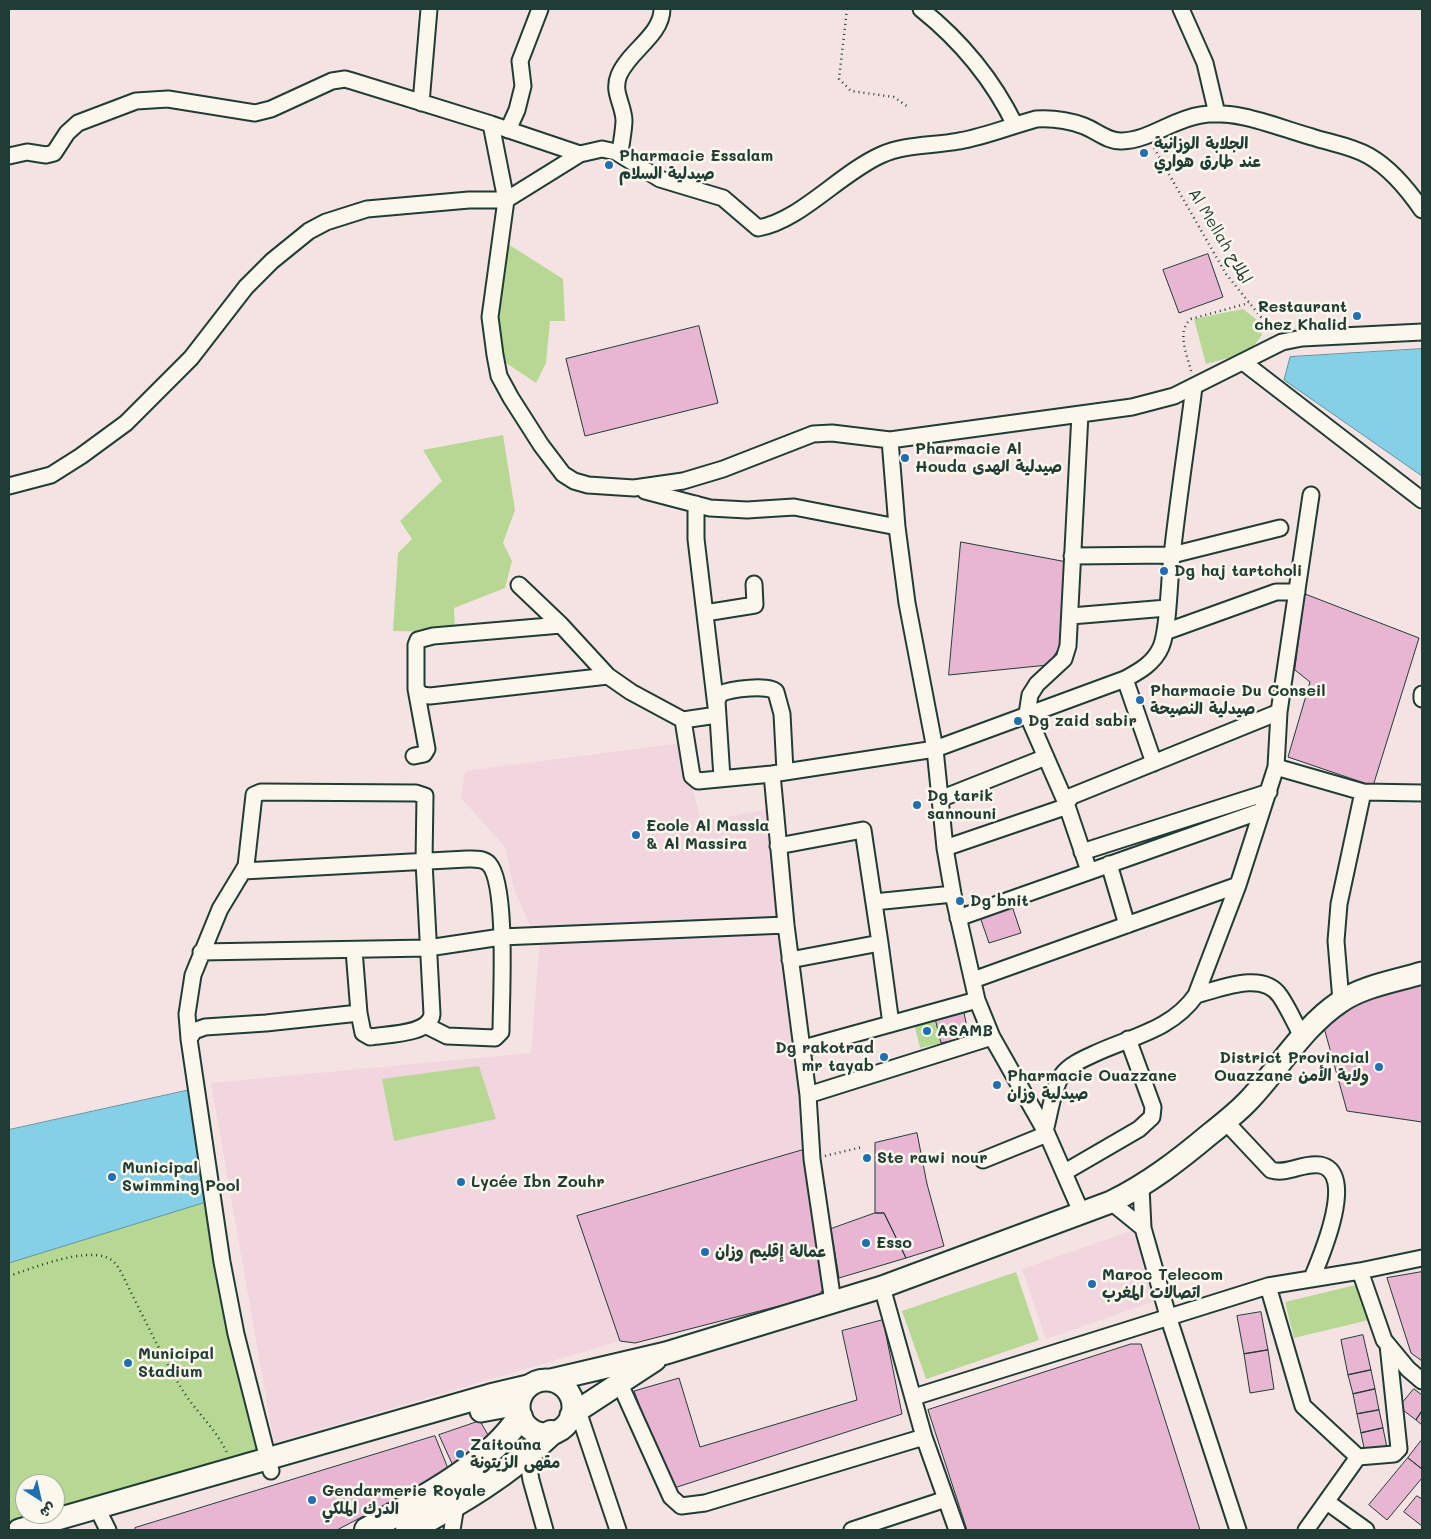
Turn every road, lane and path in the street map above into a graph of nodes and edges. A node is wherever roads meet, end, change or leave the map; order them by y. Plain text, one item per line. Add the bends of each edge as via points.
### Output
1 (429, 9) edge
2 (540, 9) edge
3 (662, 9) edge
4 (847, 9) edge
5 (921, 9) edge
6 (1182, 9) edge
7 (421, 103) junction
8 (908, 107) dead end
9 (1218, 114) junction
10 (491, 124) junction
11 (1016, 125) junction
12 (508, 130) junction
13 (1146, 136) junction
14 (580, 154) junction
15 (620, 154) junction
16 (9, 156) edge
17 (506, 200) junction
18 (1422, 210) edge
19 (1248, 303) junction
20 (1422, 332) edge
21 (1282, 342) junction
22 (1242, 362) junction
23 (1194, 387) junction
24 (1080, 414) junction
25 (890, 440) junction
26 (9, 486) edge
27 (634, 488) junction
28 (1311, 495) dead end
29 (1422, 500) edge
30 (696, 504) junction
31 (897, 527) junction
32 (1280, 528) dead end
33 (1172, 555) junction
34 (1072, 556) junction
35 (754, 584) dead end
36 (519, 586) dead end
37 (1297, 592) junction
38 (1167, 608) junction
39 (705, 612) junction
40 (1071, 616) junction
41 (562, 625) junction
42 (1165, 632) junction
43 (608, 676) junction
44 (1125, 678) junction
45 (416, 689) junction
46 (1422, 694) edge
47 (1422, 699) edge
48 (1279, 712) junction
49 (1027, 714) junction
50 (717, 715) junction
51 (683, 720) junction
52 (935, 749) junction
53 (414, 756) dead end
54 (1046, 757) junction
55 (1154, 763) junction
56 (1276, 767) junction
57 (778, 772) junction
58 (722, 778) junction
59 (1269, 792) junction
60 (1363, 792) junction
61 (1422, 793) edge
62 (940, 799) junction
63 (1066, 803) junction
64 (1261, 811) junction
65 (778, 846) junction
66 (945, 848) junction
67 (1082, 852) junction
68 (424, 862) junction
69 (1109, 864) junction
70 (243, 871) junction
71 (1089, 871) junction
72 (1238, 885) junction
73 (953, 894) junction
74 (874, 902) junction
75 (958, 918) junction
76 (1127, 924) junction
77 (786, 925) junction
78 (501, 937) junction
79 (880, 943) junction
80 (428, 948) junction
81 (354, 950) junction
82 (201, 952) junction
83 (790, 960) junction
84 (1422, 973) edge
85 (973, 980) junction
86 (1196, 995) junction
87 (977, 1000) junction
88 (1341, 1001) junction
89 (359, 1013) junction
90 (891, 1024) junction
91 (427, 1026) junction
92 (992, 1037) junction
93 (1303, 1038) junction
94 (189, 1039) junction
95 (1128, 1039) junction
96 (800, 1049) junction
97 (808, 1095) junction
98 (1225, 1122) junction
99 (1046, 1133) junction
100 (862, 1148) dead end
101 (835, 1154) dead end
102 (983, 1160) dead end
103 (1065, 1172) junction
104 (1141, 1187) junction
105 (1111, 1202) junction
106 (1082, 1214) junction
107 (1143, 1228) junction
108 (1422, 1258) edge
109 (1360, 1271) junction
110 (9, 1276) edge
111 (1312, 1278) junction
112 (1268, 1286) junction
113 (882, 1288) junction
114 (834, 1302) junction
115 (1168, 1316) junction
116 (1388, 1346) junction
117 (666, 1353) junction
118 (551, 1380) junction
119 (1422, 1382) edge
120 (620, 1384) junction
121 (914, 1397) junction
122 (522, 1402) junction
123 (574, 1413) junction
124 (551, 1433) junction
125 (924, 1436) junction
126 (527, 1456) junction
127 (1358, 1457) junction
128 (269, 1465) junction
129 (234, 1468) junction
130 (946, 1499) junction
131 (1328, 1502) junction
132 (456, 1505) junction
133 (105, 1524) edge
134 (891, 1524) edge
135 (18, 1530) edge
136 (60, 1530) edge
137 (367, 1530) edge
138 (408, 1530) edge
139 (452, 1530) edge
140 (544, 1530) edge
141 (618, 1530) edge
142 (852, 1530) edge
143 (957, 1530) edge
144 (1238, 1530) edge
145 (1306, 1530) edge
146 (1366, 1530) edge

1 - 7 street
2 - 12 street via 520,60 523,86
3 - 15 street via 662,18 656,29 619,74 615,90 624,121
4 - 8 path via 839,79 851,92 894,97
5 - 11 street via 966,49 989,79
6 - 9 street via 1205,63
7 - 10 street
7 - 16 street via 345,79 332,81 255,114 148,98 78,123 67,133 54,154 27,152
9 - 13 street via 1185,118
9 - 18 street via 1272,124 1357,150 1388,172
10 - 12 street
10 - 17 street
11 - 13 street via 1036,119 1059,119 1085,126 1113,141
11 - 15 street via 970,139 899,148 848,174 792,215 758,228 723,198 660,179
12 - 14 street
13 - 19 path, Al Mellah الملاح via 1226,274
14 - 15 street via 602,149
14 - 17 street
17 - 26 street via 367,209 309,231 246,287 191,358 126,423 51,475
17 - 27 street via 490,317 499,376 525,421 563,474 588,485
19 - 21 path, Al Mellah الملاح
19 - 23 path via 1185,323 1182,330
20 - 21 street via 1302,338
21 - 22 street
22 - 23 street
22 - 29 street
23 - 24 street via 1140,405
23 - 33 street
24 - 25 street
24 - 34 street
25 - 27 street via 813,434 723,469 683,481
25 - 31 street
27 - 30 street
28 - 37 street
30 - 31 street via 729,510 794,507
30 - 39 street via 696,539
31 - 52 street via 916,657
32 - 33 street
33 - 34 street
33 - 38 street
34 - 40 street
35 - 39 street via 755,605
36 - 41 street
37 - 42 street via 1276,592
37 - 48 street
38 - 40 street
38 - 42 street
39 - 50 street
40 - 49 street via 1064,659 1037,684 1030,695
41 - 43 street
41 - 45 street via 418,640
42 - 44 street via 1156,656 1147,666
43 - 45 street via 430,696 420,694
43 - 51 street via 630,692
44 - 49 street
44 - 55 street
45 - 53 street via 428,749 424,754
46 - 47 street
48 - 55 street
48 - 56 street
49 - 52 street
49 - 54 street
50 - 51 street
50 - 57 street via 717,697 723,692 774,689 782,714
50 - 58 street
51 - 58 street via 692,776 698,781
52 - 57 street
52 - 62 street
54 - 62 street
54 - 63 street
55 - 63 street via 1072,796
56 - 59 street
56 - 60 street
57 - 58 street
57 - 65 street
59 - 64 street
59 - 67 street
60 - 61 street
60 - 88 street via 1339,904 1336,941
62 - 66 street
63 - 66 street via 1062,808
63 - 67 street
64 - 69 street
64 - 72 street
65 - 74 street via 863,830
65 - 77 street
66 - 73 street
67 - 71 street
68 - 70 street
68 - 70 street via 427,801 421,794 261,792 253,798 247,862
68 - 78 street via 476,859 489,864 500,898
68 - 80 street
69 - 71 street
69 - 76 street
70 - 82 street via 220,909
71 - 75 street
72 - 76 street
72 - 86 street
73 - 74 street
73 - 75 street
74 - 79 street
75 - 85 street
76 - 85 street
77 - 78 street
77 - 83 street
78 - 80 street
78 - 91 street via 499,1035 495,1038 447,1036
79 - 83 street
79 - 90 street
80 - 81 street
80 - 91 street via 432,1014
81 - 82 street
81 - 89 street
82 - 94 street via 188,1001
83 - 96 street
84 - 88 main road
85 - 87 street
86 - 93 street via 1236,984 1263,983 1279,994
86 - 95 street via 1172,1021
87 - 90 street
87 - 92 street
88 - 93 main road
89 - 91 street via 363,1034 370,1037
89 - 94 street via 266,1024 205,1027 194,1031
90 - 96 street
92 - 97 street
92 - 99 street
93 - 98 main road via 1249,1100
94 - 128 street via 222,1262 236,1334
95 - 99 street via 1086,1057 1062,1076
95 - 103 street via 1153,1107 1152,1117 1139,1129
96 - 97 street
97 - 114 street via 812,1159
98 - 104 main road
98 - 111 street via 1271,1170 1281,1173 1318,1164 1331,1172 1337,1201
99 - 102 street
99 - 103 street
100 - 101 path
103 - 106 street
104 - 105 main road
104 - 107 street
105 - 106 main road
105 - 107 street
106 - 113 main road
107 - 115 street
108 - 109 street
109 - 111 street
109 - 116 street
110 - 129 path via 89,1255 112,1260 183,1390 198,1414 221,1439
111 - 112 street
112 - 115 street
112 - 127 street via 1303,1406
113 - 114 main road
113 - 121 street
114 - 117 main road
115 - 121 street
115 - 144 street
116 - 119 street
116 - 127 street via 1398,1449 1394,1454
117 - 118 main road
117 - 120 main road
118 - 122 main road via 535,1382
118 - 123 main road via 566,1389
120 - 123 main road
120 - 125 street via 672,1497 681,1506 705,1503
121 - 125 street
122 - 124 main road via 533,1430
122 - 128 main road
122 - 137 main road via 503,1441 490,1453 408,1508
123 - 124 main road via 560,1430
123 - 141 street
124 - 126 main road
125 - 130 street
126 - 132 main road
126 - 140 street
127 - 131 street
128 - 129 main road
128 - 133 main road
129 - 135 main road
130 - 134 street
130 - 143 street
131 - 145 street
131 - 146 street
132 - 138 main road
132 - 139 street
133 - 136 main road
134 - 142 street

